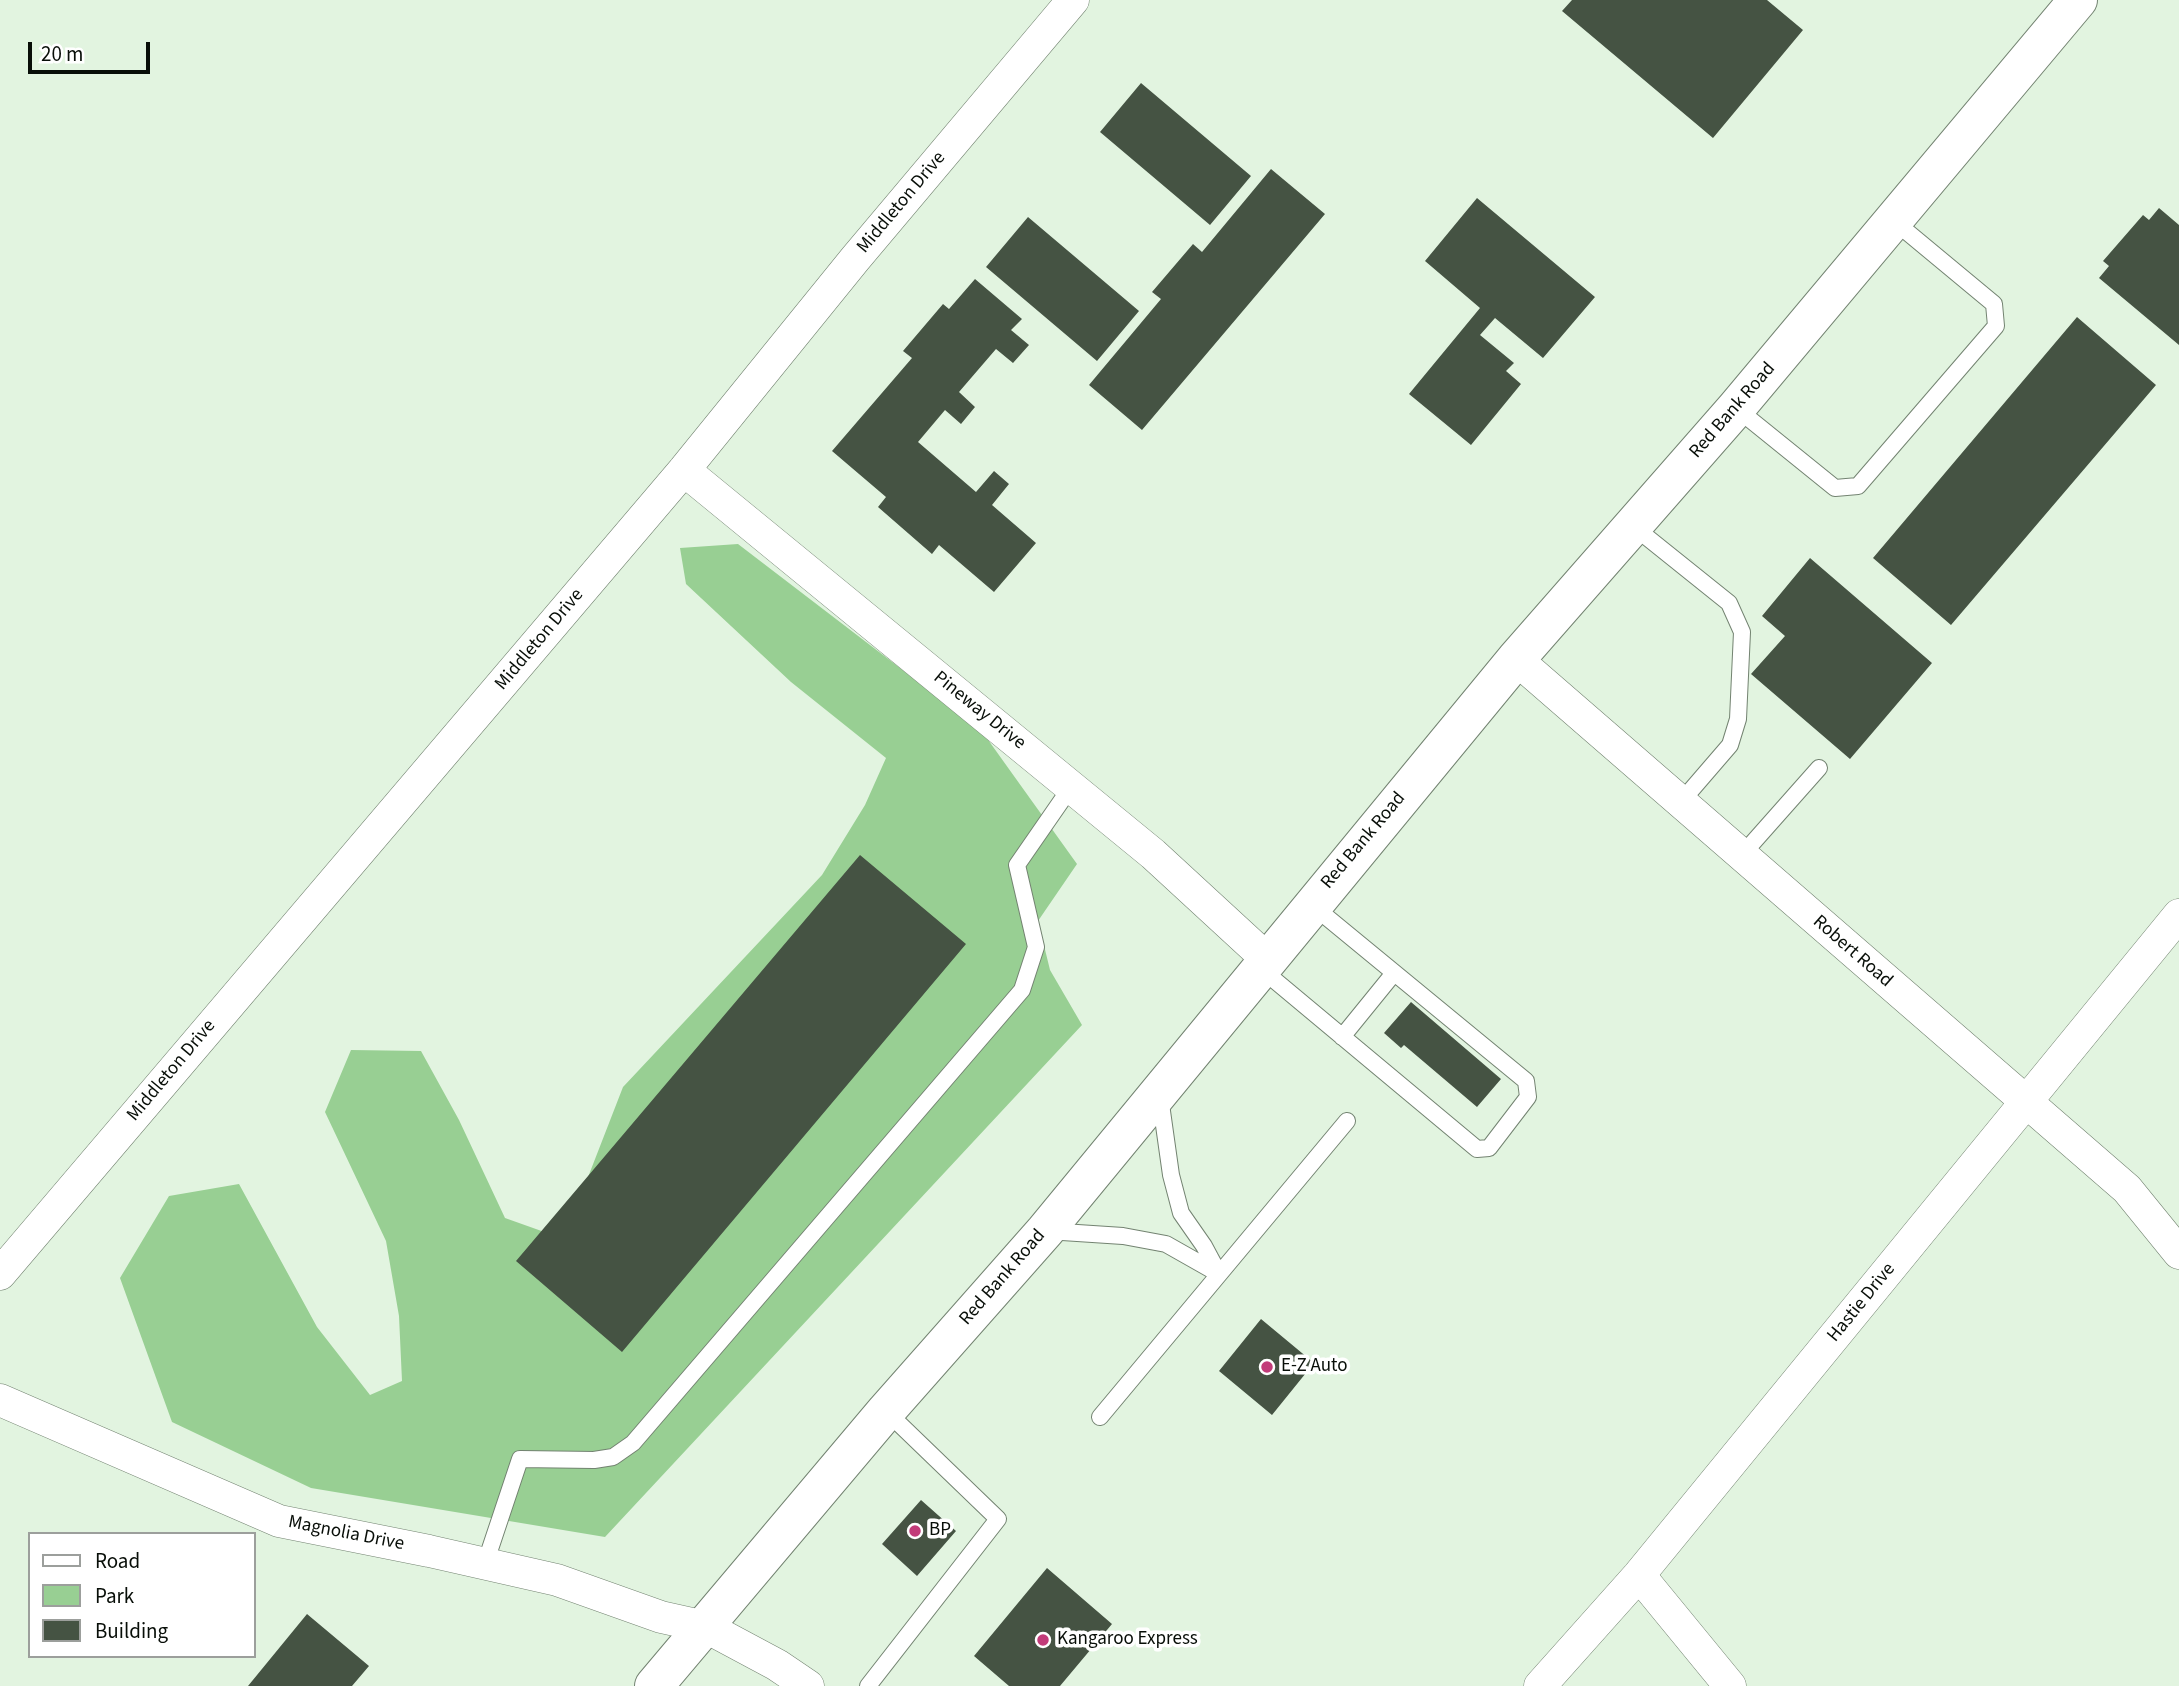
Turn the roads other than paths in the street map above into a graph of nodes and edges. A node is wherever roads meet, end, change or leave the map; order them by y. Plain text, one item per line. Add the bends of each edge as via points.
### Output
1 (1073, 0) edge
2 (2078, 0) edge
3 (1894, 221) junction
4 (1737, 408) junction
5 (684, 470) junction
6 (1633, 526) junction
7 (1516, 659) junction
8 (1819, 768) dead end
9 (1071, 787) junction
10 (1680, 803) junction
11 (1741, 856) junction
12 (1312, 905) junction
13 (2179, 915) edge
14 (1264, 963) junction
15 (1394, 973) junction
16 (1342, 1037) junction
17 (1160, 1091) junction
18 (2025, 1103) junction
19 (1347, 1121) dead end
20 (1045, 1231) junction
21 (2179, 1253) edge
22 (1219, 1273) junction
23 (0, 1274) edge
24 (0, 1400) edge
25 (886, 1411) junction
26 (1100, 1418) dead end
27 (485, 1564) junction
28 (1639, 1576) junction
29 (706, 1627) junction
30 (654, 1686) edge
31 (808, 1686) edge
32 (868, 1686) edge
33 (1540, 1686) edge
34 (1730, 1686) edge

1 - 5 street, Middleton Drive
2 - 3 main road, Red Bank Road
3 - 4 main road, Red Bank Road
3 - 4 lane via 1994,304 1996,326 1858,486 1835,488
4 - 6 main road, Red Bank Road
5 - 9 street, Pineway Drive
5 - 23 street, Middleton Drive
6 - 7 main road, Red Bank Road
6 - 10 lane via 1729,603 1742,632 1738,719 1730,746
7 - 10 street, Robert Road
7 - 12 main road, Red Bank Road
8 - 11 lane
9 - 14 street, Pineway Drive via 1153,854
9 - 27 lane via 1017,865 1035,947 1022,990 633,1443 613,1457 594,1460 520,1459
10 - 11 street, Robert Road
11 - 18 street, Robert Road
12 - 14 main road, Red Bank Road
12 - 15 lane
13 - 18 street, Hastie Drive
14 - 16 lane
14 - 17 main road, Red Bank Road
15 - 16 lane
15 - 16 lane via 1526,1081 1528,1097 1489,1148 1477,1149
17 - 20 main road, Red Bank Road
17 - 22 lane via 1181,1213
18 - 21 street, Robert Road via 2127,1189
18 - 28 street, Hastie Drive
19 - 22 lane
20 - 22 lane via 1166,1244
20 - 25 main road, Red Bank Road
22 - 26 lane
24 - 27 street, Magnolia Drive via 279,1521
25 - 29 main road, Red Bank Road
25 - 32 lane via 998,1519
27 - 29 street, Magnolia Drive via 556,1580 661,1617
28 - 33 street, Hastie Drive
28 - 34 street
29 - 30 main road, Red Bank Road
29 - 31 street, Magnolia Drive

